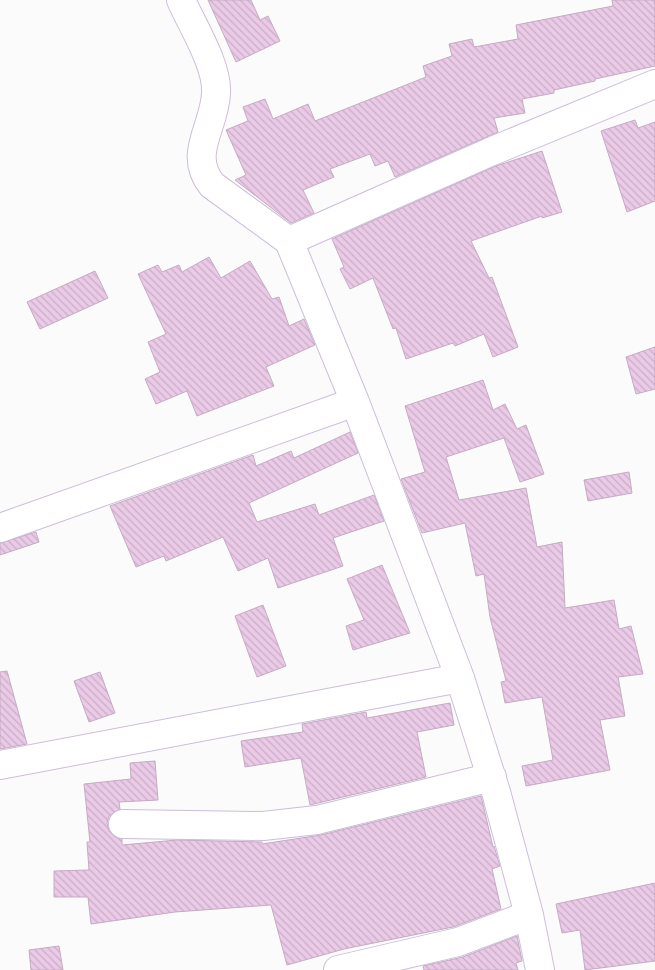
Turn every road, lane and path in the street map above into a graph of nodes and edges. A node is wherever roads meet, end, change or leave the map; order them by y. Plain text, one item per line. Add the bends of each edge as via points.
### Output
1 (181, 0) edge
2 (655, 84) edge
3 (289, 241) junction
4 (355, 402) junction
5 (0, 528) edge
6 (460, 678) junction
7 (0, 765) edge
8 (492, 777) junction
9 (122, 824) dead end
10 (529, 915) junction
11 (338, 970) edge
12 (540, 970) edge

1 - 3 street via 206,52 216,93 200,161 204,175 212,185
2 - 3 street via 490,152
3 - 4 street
4 - 5 street
4 - 6 street
6 - 7 street
6 - 8 street
8 - 9 street via 317,820 263,826
8 - 10 street
10 - 11 street via 458,942
10 - 12 street

